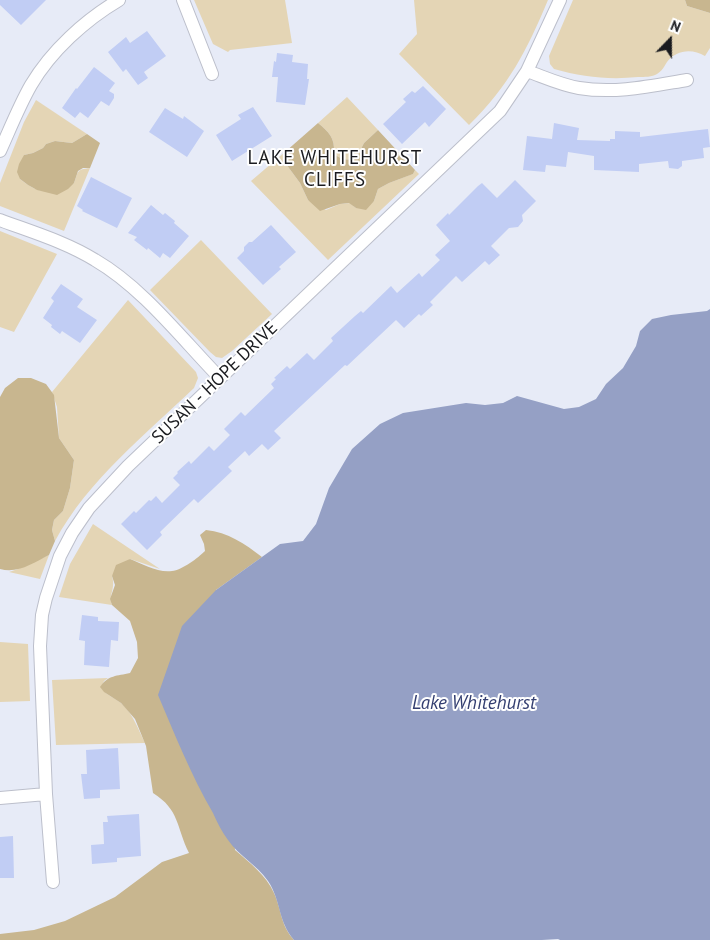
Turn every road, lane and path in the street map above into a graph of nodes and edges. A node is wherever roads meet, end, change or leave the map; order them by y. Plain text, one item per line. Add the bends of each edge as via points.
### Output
1 (118, 0) edge
2 (182, 0) edge
3 (560, 0) edge
4 (527, 71) junction
5 (212, 74) dead end
6 (687, 80) dead end
7 (0, 152) edge
8 (0, 220) edge
9 (220, 378) junction
10 (46, 794) junction
11 (0, 798) edge
12 (53, 882) dead end

1 - 7 street via 83,26 49,60 32,84
2 - 5 street
3 - 4 street, SUSAN - HOPE DRIVE
4 - 6 street via 565,84 606,90 636,89
4 - 9 street, SUSAN - HOPE DRIVE via 490,121
8 - 9 street via 73,248 106,266 130,285
9 - 10 street, SUSAN - HOPE DRIVE via 98,498 81,519 60,556 42,615 40,646
10 - 11 street
10 - 12 street, SUSAN - HOPE DRIVE

